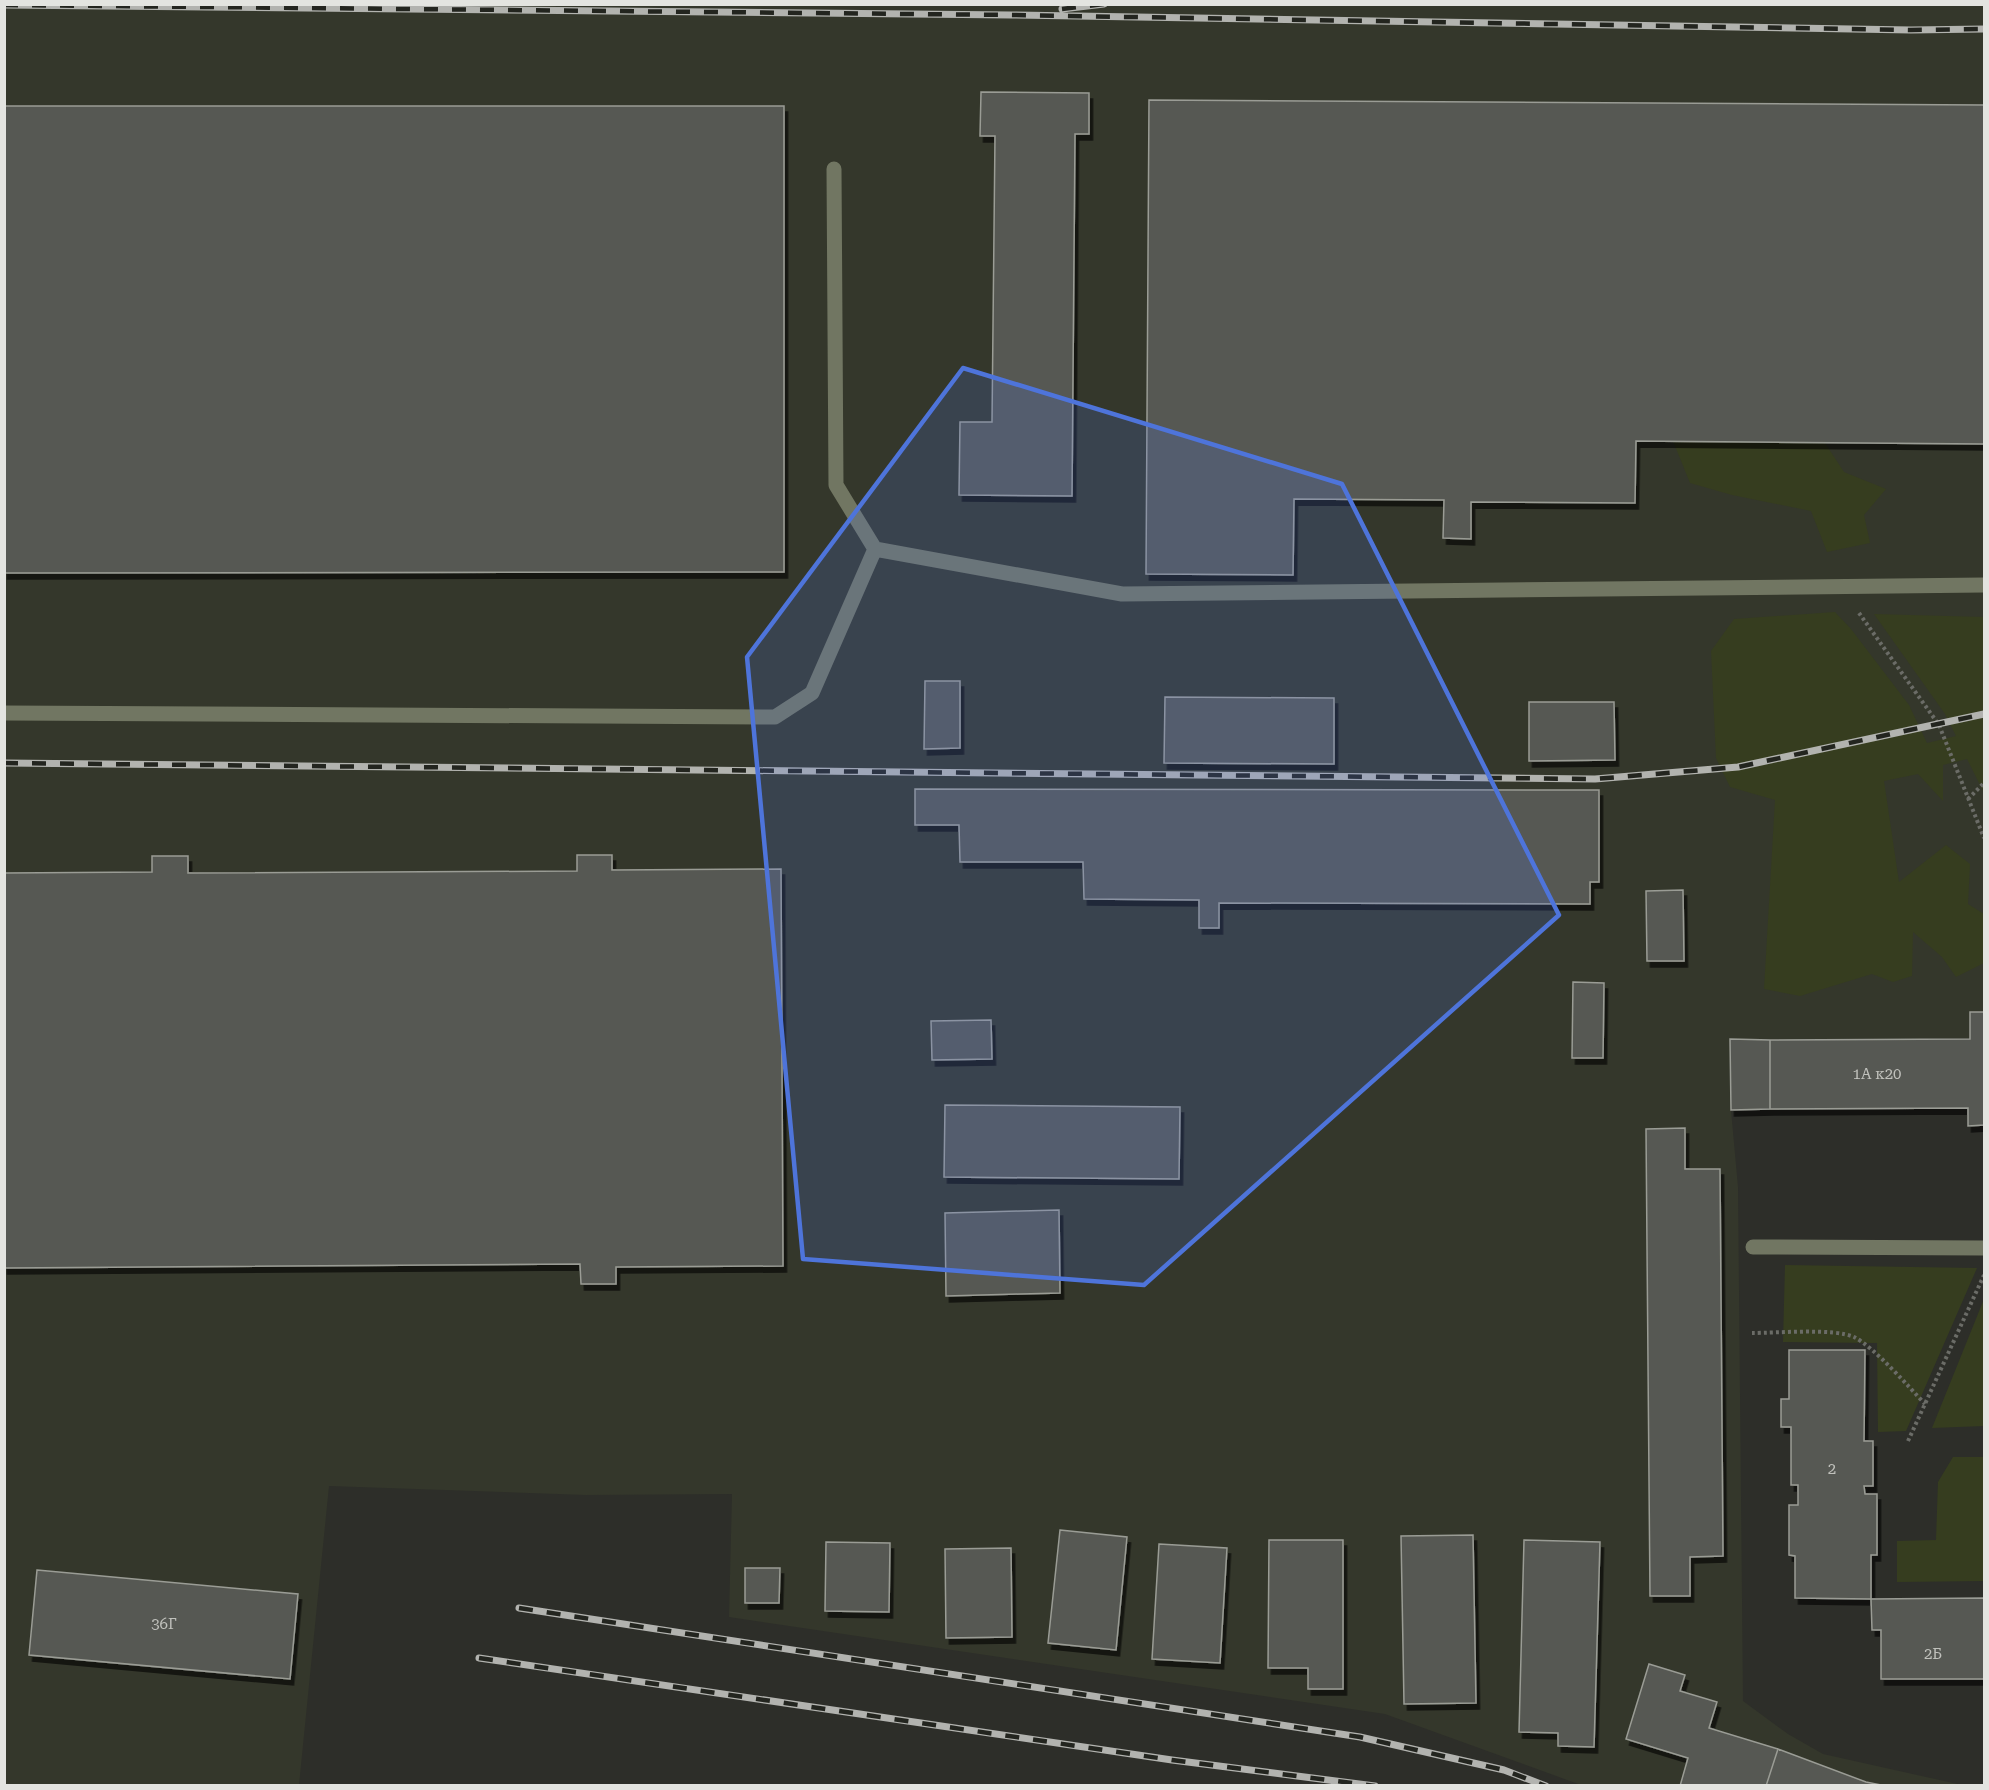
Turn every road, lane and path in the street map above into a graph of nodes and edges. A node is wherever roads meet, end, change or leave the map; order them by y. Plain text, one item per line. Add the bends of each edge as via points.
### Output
1 (834, 169) dead end
2 (875, 549) junction
3 (1839, 585) junction
4 (1984, 585) edge
5 (4, 713) edge
6 (1984, 783) edge
7 (1968, 799) junction
8 (1984, 838) edge
9 (1753, 1247) dead end
10 (1984, 1248) edge
11 (1984, 1274) edge
12 (1752, 1333) dead end
13 (1925, 1404) junction
14 (1908, 1441) dead end

1 - 2 street via 836,485
2 - 3 street via 1122,594
2 - 5 street via 812,693 775,717
3 - 4 street
3 - 7 path via 1939,725
6 - 7 path
7 - 8 path
9 - 10 street
11 - 13 path
12 - 13 path via 1835,1333 1855,1337 1898,1374
13 - 14 path

